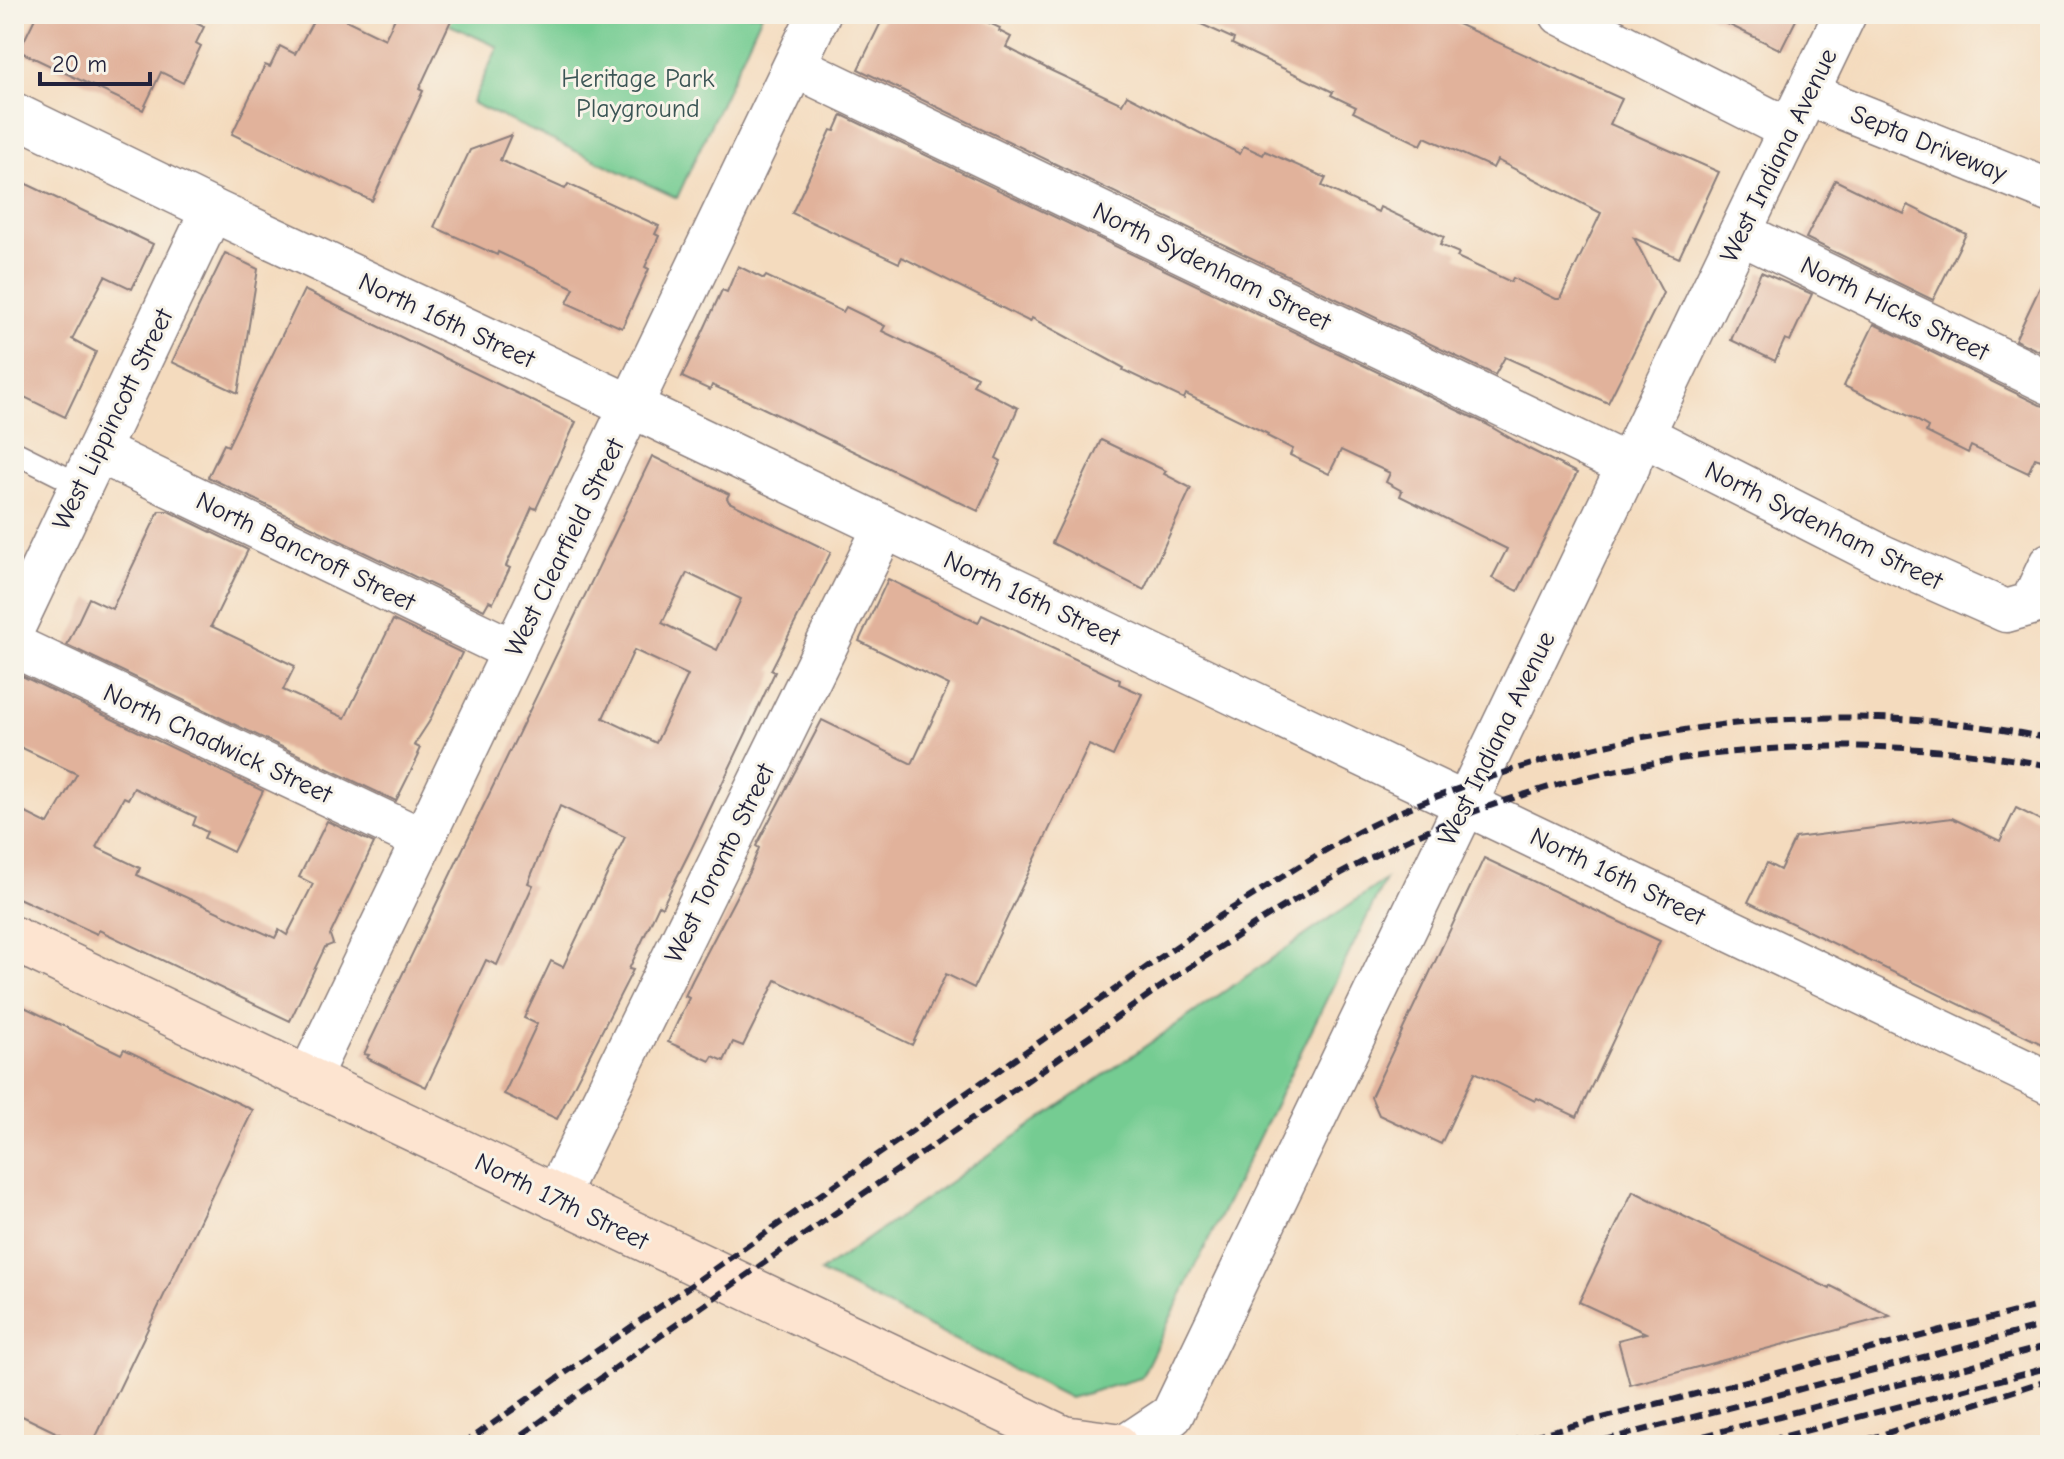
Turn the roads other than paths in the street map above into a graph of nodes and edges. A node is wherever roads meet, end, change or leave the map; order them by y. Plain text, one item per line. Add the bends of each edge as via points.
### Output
1 (819, 14) edge
2 (1561, 14) edge
3 (1845, 14) edge
4 (795, 66) junction
5 (1799, 112) junction
6 (14, 114) edge
7 (2050, 191) edge
8 (212, 210) junction
9 (1740, 233) junction
10 (2050, 383) edge
11 (631, 406) junction
12 (1636, 451) junction
13 (14, 452) edge
14 (89, 468) junction
15 (884, 528) junction
16 (2050, 564) edge
17 (14, 627) edge
18 (14, 646) edge
19 (514, 651) junction
20 (1465, 803) junction
21 (423, 840) junction
22 (14, 939) edge
23 (308, 1079) junction
24 (2050, 1083) edge
25 (555, 1198) junction
26 (1115, 1445) edge
27 (1127, 1445) edge

1 - 4 street, West Clearfield Street
2 - 5 street, Septa Driveway
3 - 5 street, West Indiana Avenue
4 - 11 street, West Clearfield Street
4 - 12 street, North Sydenham Street
5 - 7 street, Septa Driveway
5 - 9 street, West Indiana Avenue
6 - 8 street, North 16th Street
8 - 11 street, North 16th Street
8 - 14 street, West Lippincott Street
9 - 10 street, North Hicks Street
9 - 12 street, West Indiana Avenue
11 - 15 street, North 16th Street
11 - 19 street, West Clearfield Street
12 - 16 street, North Sydenham Street via 2006,611 2031,604
12 - 20 street, West Indiana Avenue
13 - 14 lane
14 - 17 street, West Lippincott Street
14 - 19 street, North Bancroft Street
15 - 20 street, North 16th Street
15 - 25 street, West Toronto Street
18 - 21 street, North Chadwick Street
19 - 21 street, West Clearfield Street
20 - 24 street, North 16th Street
20 - 27 street, West Indiana Avenue via 1172,1415
21 - 23 street, West Clearfield Street
22 - 23 street, North 17th Street
23 - 25 street, North 17th Street
25 - 26 street, North 17th Street via 1063,1438

